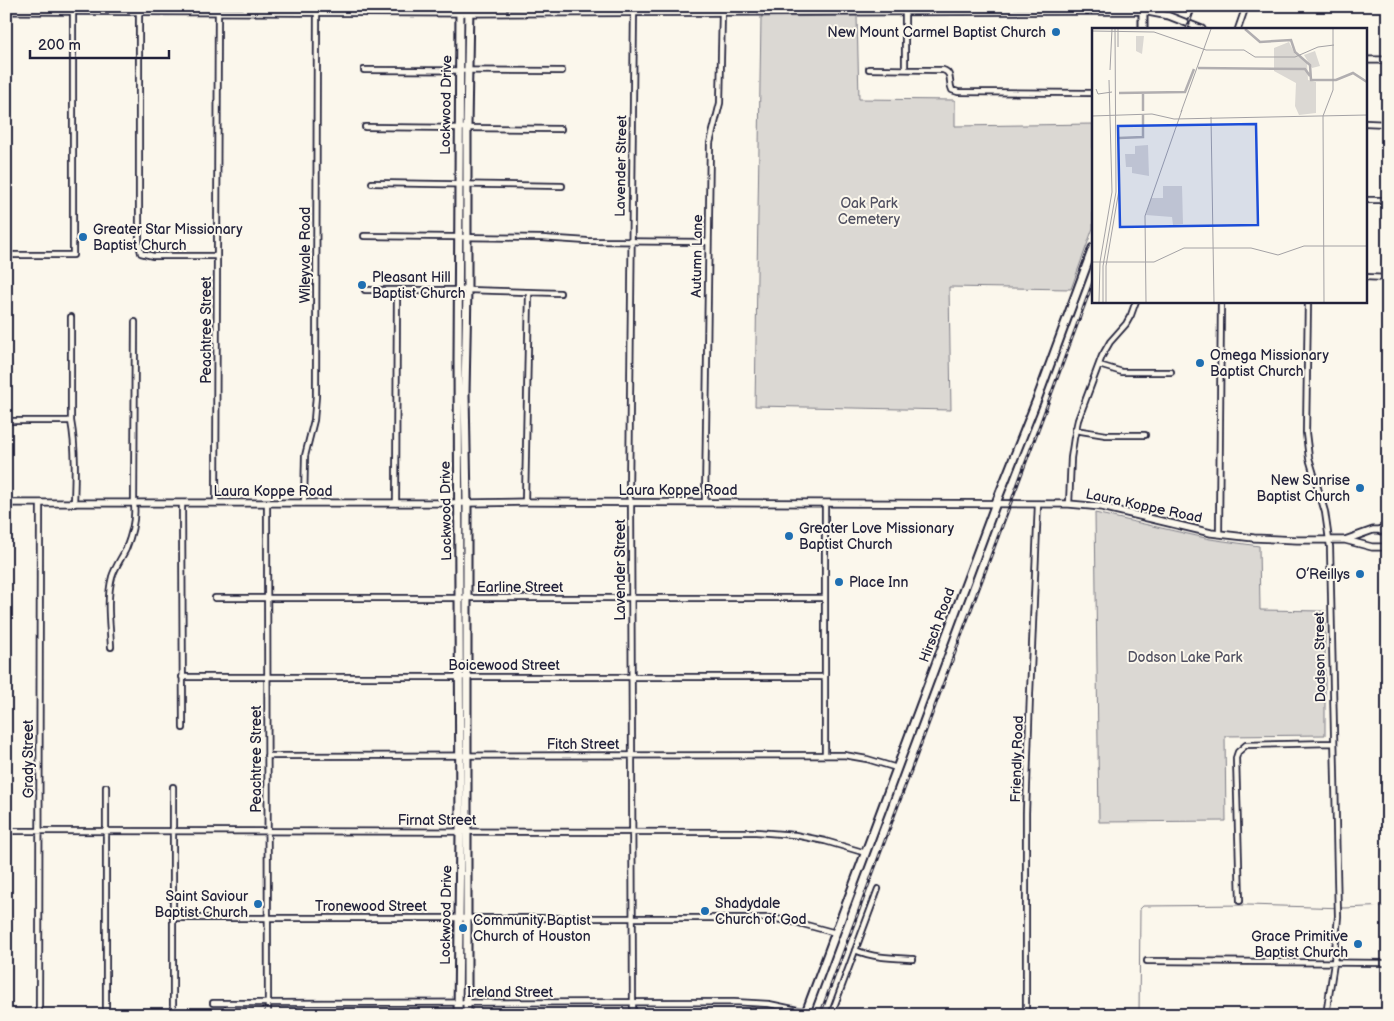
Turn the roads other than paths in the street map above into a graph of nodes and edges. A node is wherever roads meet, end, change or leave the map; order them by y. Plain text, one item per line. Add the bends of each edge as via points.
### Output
1 (7, 6) edge
2 (1246, 6) edge
3 (73, 9) edge
4 (139, 9) edge
5 (218, 9) edge
6 (317, 9) edge
7 (634, 9) edge
8 (783, 9) edge
9 (832, 9) edge
10 (1143, 9) edge
11 (460, 10) edge
12 (469, 10) edge
13 (7, 11) edge
14 (722, 12) junction
15 (905, 12) junction
16 (1143, 28) edge
17 (1199, 28) edge
18 (1238, 28) edge
19 (1366, 60) edge
20 (1388, 60) edge
21 (869, 69) dead end
22 (904, 69) junction
23 (364, 70) dead end
24 (459, 70) junction
25 (468, 70) junction
26 (562, 71) dead end
27 (1092, 93) edge
28 (1366, 123) edge
29 (1388, 124) edge
30 (365, 127) dead end
31 (458, 127) junction
32 (467, 127) junction
33 (561, 129) dead end
34 (6, 150) edge
35 (372, 184) dead end
36 (458, 184) junction
37 (467, 184) junction
38 (562, 186) dead end
39 (1366, 200) edge
40 (1388, 200) edge
41 (364, 236) dead end
42 (458, 237) junction
43 (467, 237) junction
44 (632, 242) junction
45 (708, 242) junction
46 (1092, 251) edge
47 (6, 255) edge
48 (217, 256) junction
49 (1366, 277) edge
50 (1388, 278) edge
51 (365, 290) dead end
52 (459, 290) junction
53 (467, 290) junction
54 (397, 291) junction
55 (529, 293) junction
56 (560, 293) dead end
57 (1136, 302) edge
58 (1221, 302) edge
59 (1308, 302) edge
60 (71, 317) dead end
61 (134, 322) dead end
62 (1098, 365) junction
63 (1171, 372) dead end
64 (6, 421) edge
65 (70, 421) junction
66 (1076, 430) junction
67 (1145, 435) dead end
68 (525, 502) junction
69 (705, 502) junction
70 (6, 503) edge
71 (40, 503) junction
72 (182, 503) junction
73 (216, 503) junction
74 (304, 503) junction
75 (396, 503) junction
76 (463, 503) junction
77 (631, 503) junction
78 (825, 503) junction
79 (996, 503) junction
80 (74, 504) junction
81 (134, 504) junction
82 (267, 504) junction
83 (1038, 504) junction
84 (1069, 504) junction
85 (1388, 525) edge
86 (1384, 530) edge
87 (1219, 534) junction
88 (1329, 540) junction
89 (1346, 540) junction
90 (1388, 547) edge
91 (215, 598) dead end
92 (463, 598) junction
93 (631, 598) junction
94 (825, 598) junction
95 (267, 599) junction
96 (111, 647) dead end
97 (463, 676) junction
98 (825, 676) junction
99 (182, 677) junction
100 (267, 677) junction
101 (632, 677) junction
102 (183, 728) dead end
103 (1333, 743) junction
104 (459, 755) junction
105 (467, 755) junction
106 (825, 755) junction
107 (267, 756) junction
108 (632, 756) junction
109 (897, 768) junction
110 (106, 787) dead end
111 (173, 787) dead end
112 (6, 831) edge
113 (38, 831) junction
114 (463, 831) junction
115 (106, 832) junction
116 (173, 832) junction
117 (267, 832) junction
118 (632, 832) junction
119 (866, 853) junction
120 (878, 888) dead end
121 (1240, 901) dead end
122 (459, 917) junction
123 (467, 917) junction
124 (633, 917) junction
125 (173, 918) junction
126 (267, 918) junction
127 (836, 932) junction
128 (855, 950) junction
129 (913, 959) dead end
130 (1148, 961) dead end
131 (1334, 963) junction
132 (1388, 963) edge
133 (633, 1002) junction
134 (213, 1003) dead end
135 (268, 1003) junction
136 (458, 1003) junction
137 (467, 1003) junction
138 (806, 1014) edge
139 (39, 1015) edge
140 (106, 1015) edge
141 (173, 1015) edge
142 (268, 1015) edge
143 (458, 1015) edge
144 (467, 1015) edge
145 (633, 1015) edge
146 (831, 1015) edge
147 (1026, 1015) edge
148 (1326, 1015) edge

1 - 13 street
2 - 18 street
3 - 4 street
3 - 13 street
3 - 47 street via 73,255
4 - 5 street
4 - 48 street via 141,254
5 - 6 street
5 - 48 street, Peachtree Street
6 - 11 street
6 - 74 street, Wileyvale Road via 316,396 305,456
7 - 12 street
7 - 14 street
7 - 44 street, Lavender Street
8 - 9 street
8 - 14 street
9 - 15 street
10 - 15 street
10 - 16 main road
10 - 17 street
11 - 12 street
11 - 24 main road, Lockwood Drive
12 - 25 main road, Lockwood Drive
13 - 34 street
14 - 45 street, Autumn Lane via 720,104 710,143
15 - 22 street
19 - 20 street
21 - 22 street
22 - 27 street via 946,71 950,76 950,87 958,92
23 - 24 street
24 - 25 street
24 - 31 main road, Lockwood Drive
25 - 26 street
25 - 32 main road, Lockwood Drive
28 - 29 street
30 - 31 street
31 - 32 street
31 - 36 main road, Lockwood Drive
32 - 33 street
32 - 37 main road, Lockwood Drive
35 - 36 street
36 - 37 street
36 - 42 main road, Lockwood Drive
37 - 38 street
37 - 43 main road, Lockwood Drive
39 - 40 street
41 - 42 street
42 - 43 street
42 - 52 main road, Lockwood Drive
43 - 44 street
43 - 53 main road, Lockwood Drive
44 - 45 street
44 - 77 street, Lavender Street
45 - 69 street, Autumn Lane
46 - 79 main road, Hirsch Road
48 - 73 street, Peachtree Street
49 - 50 street
51 - 54 street
52 - 53 street
52 - 54 street
52 - 76 main road, Lockwood Drive via 458,378
53 - 55 street
53 - 76 main road, Lockwood Drive
54 - 75 street
55 - 56 street
55 - 68 street
57 - 62 street via 1126,324 1110,342
58 - 87 street
59 - 88 street, Dodson Street via 1306,432
60 - 65 street
61 - 81 street
62 - 63 street via 1122,372
62 - 66 street
64 - 65 street
65 - 80 street
66 - 67 street via 1106,435
66 - 84 street via 1070,458
68 - 76 street, Laura Koppe Road
68 - 77 street, Laura Koppe Road
69 - 77 street, Laura Koppe Road
69 - 78 street, Laura Koppe Road
70 - 71 street, Laura Koppe Road
71 - 80 street, Laura Koppe Road
71 - 113 street, Grady Street
72 - 73 street, Laura Koppe Road
72 - 81 street, Laura Koppe Road
72 - 99 street
73 - 82 street, Laura Koppe Road
74 - 75 street, Laura Koppe Road
74 - 82 street, Laura Koppe Road
75 - 76 street, Laura Koppe Road
76 - 92 main road, Lockwood Drive
77 - 93 street, Lavender Street
78 - 79 street, Laura Koppe Road
78 - 94 street
79 - 83 street, Laura Koppe Road
79 - 109 main road, Hirsch Road
80 - 81 street, Laura Koppe Road
81 - 96 street via 136,515 132,534 116,566 109,594
82 - 95 street, Peachtree Street
83 - 84 street, Laura Koppe Road
83 - 147 street, Friendly Road via 1026,816
84 - 87 street, Laura Koppe Road via 1116,510
85 - 86 main road
86 - 89 street, Laura Koppe Road via 1373,530
87 - 88 street, Laura Koppe Road
88 - 89 street, Laura Koppe Road
88 - 103 street, Dodson Street
89 - 90 street, Laura Koppe Road via 1372,547
91 - 95 street, Earline Street
92 - 93 street, Earline Street
92 - 95 street, Earline Street
92 - 97 main road, Lockwood Drive
93 - 94 street, Earline Street
93 - 101 street, Lavender Street
94 - 98 street
95 - 100 street, Peachtree Street
97 - 100 street, Boicewood Street
97 - 101 street, Boicewood Street
97 - 104 main road, Lockwood Drive
97 - 105 main road, Lockwood Drive
98 - 101 street, Boicewood Street
98 - 106 street
99 - 100 street, Boicewood Street
99 - 102 street
100 - 107 street, Peachtree Street
101 - 108 street, Lavender Street
103 - 121 street via 1246,745 1238,752
103 - 131 street, Dodson Street via 1338,903
104 - 105 street, Fitch Street
104 - 107 street, Fitch Street
104 - 114 main road, Lockwood Drive
105 - 108 street, Fitch Street
105 - 114 main road, Lockwood Drive
106 - 108 street, Fitch Street
106 - 109 street, Fitch Street via 867,759
107 - 117 street, Peachtree Street
108 - 118 street, Lavender Street
109 - 119 main road, Hirsch Road
110 - 115 street
111 - 116 street
112 - 113 street, Firnat Street
113 - 115 street, Firnat Street
113 - 139 street, Grady Street
114 - 117 street, Firnat Street
114 - 118 street, Firnat Street
114 - 122 main road, Lockwood Drive
114 - 123 main road, Lockwood Drive
115 - 116 street, Firnat Street
115 - 140 street
116 - 117 street, Firnat Street
116 - 125 street
117 - 126 street, Peachtree Street
118 - 119 street, Firnat Street via 795,835
118 - 124 street, Lavender Street
119 - 127 main road, Hirsch Road
120 - 128 street
122 - 123 street, Tronewood Street
122 - 126 street, Tronewood Street
122 - 136 main road, Lockwood Drive
123 - 124 street, Tronewood Street
123 - 137 main road, Lockwood Drive
124 - 127 street, Tronewood Street via 769,918
124 - 133 street, Lavender Street
125 - 126 street, Tronewood Street
125 - 141 street
126 - 135 street, Peachtree Street
127 - 138 main road, Hirsch Road
128 - 129 street via 883,958
128 - 146 street
130 - 131 street
131 - 132 street
131 - 148 street, Dodson Street
133 - 137 street, Ireland Street
133 - 138 street, Ireland Street via 769,1004
133 - 145 street, Lavender Street
134 - 135 street, Ireland Street
135 - 136 street, Ireland Street
135 - 142 street, Peachtree Street
136 - 137 street, Ireland Street
136 - 143 main road, Lockwood Drive
137 - 144 main road, Lockwood Drive

